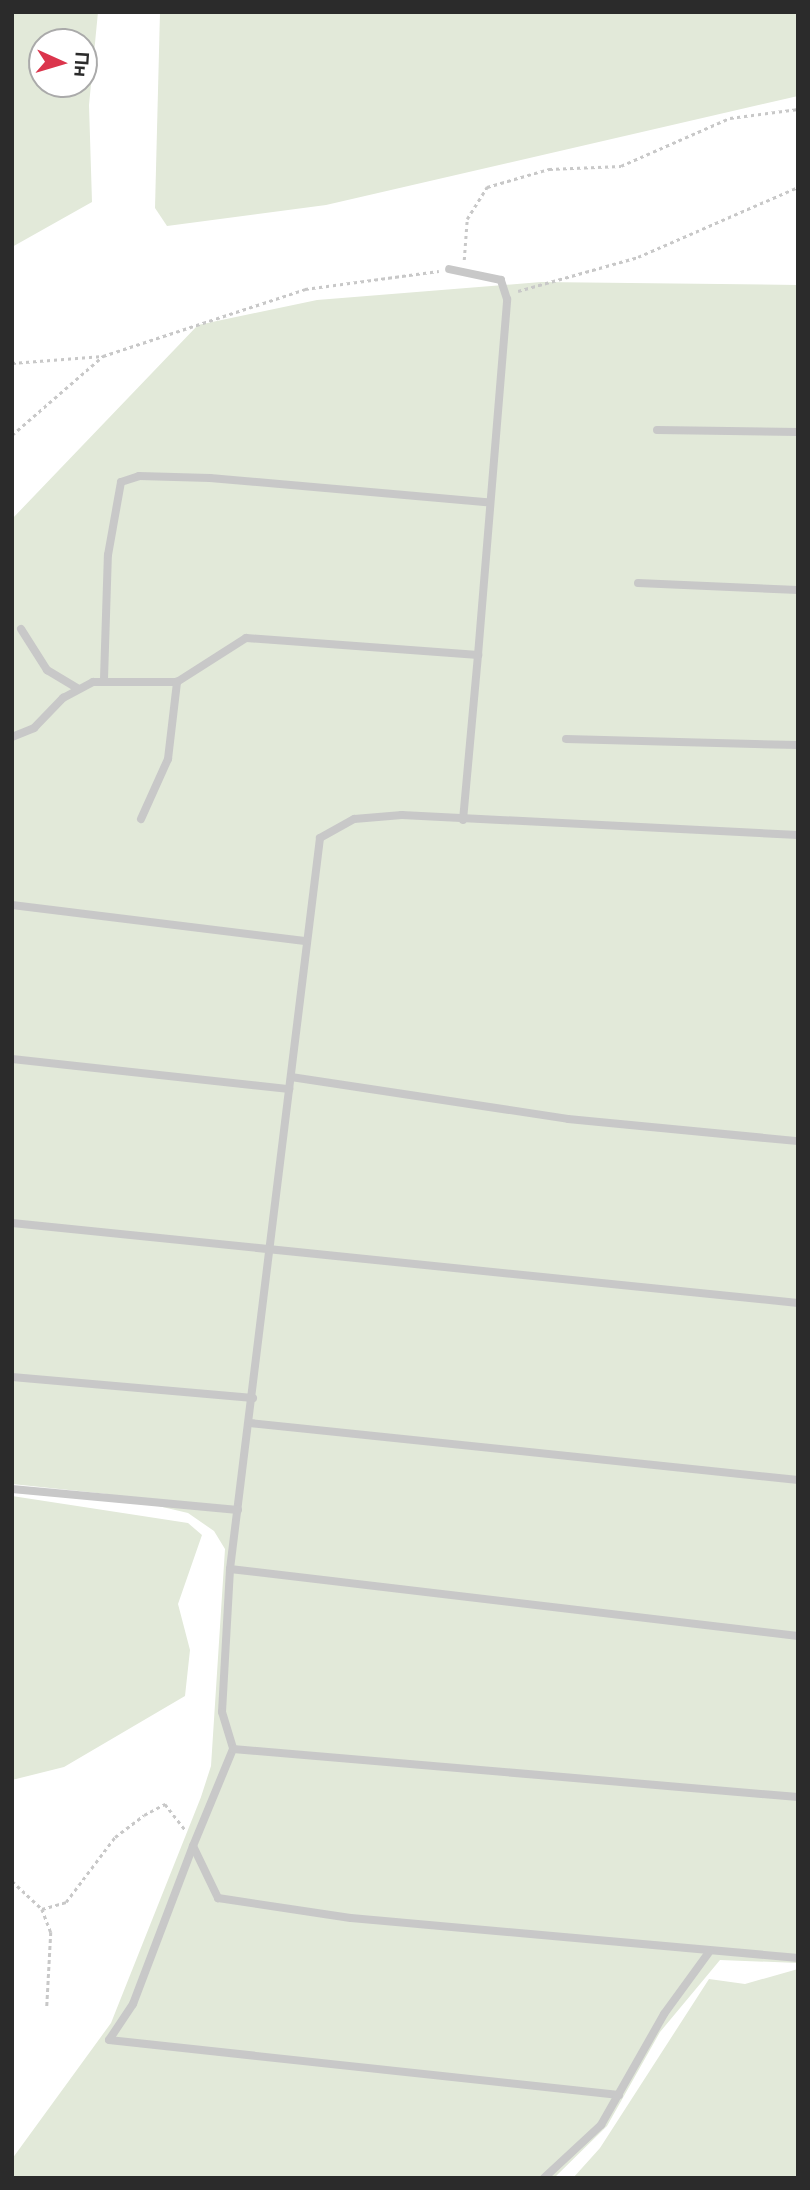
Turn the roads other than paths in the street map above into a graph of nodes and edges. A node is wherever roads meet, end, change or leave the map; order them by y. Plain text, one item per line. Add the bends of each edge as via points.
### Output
1 (449, 269) road end
2 (657, 430) dead end
3 (798, 432) edge
4 (487, 502) junction
5 (638, 583) dead end
6 (798, 590) edge
7 (21, 629) dead end
8 (478, 655) junction
9 (104, 679) junction
10 (177, 682) junction
11 (77, 688) junction
12 (12, 737) edge
13 (566, 739) dead end
14 (798, 745) edge
15 (141, 819) dead end
16 (463, 820) junction
17 (798, 835) edge
18 (12, 905) edge
19 (307, 940) junction
20 (12, 1059) edge
21 (291, 1077) junction
22 (289, 1089) junction
23 (798, 1141) edge
24 (12, 1223) edge
25 (268, 1252) junction
26 (798, 1303) edge
27 (12, 1377) edge
28 (253, 1398) junction
29 (250, 1423) junction
30 (798, 1480) edge
31 (12, 1489) edge
32 (238, 1510) junction
33 (230, 1569) junction
34 (798, 1636) edge
35 (233, 1749) junction
36 (798, 1797) edge
37 (193, 1846) junction
38 (710, 1951) junction
39 (798, 1958) edge
40 (619, 2095) junction
41 (544, 2178) edge

1 - 4 lane via 501,280 507,299
2 - 3 lane
4 - 8 lane
4 - 9 lane via 210,478 139,476 121,482 107,555
5 - 6 lane
7 - 11 lane via 47,670
8 - 10 lane via 246,638
8 - 16 lane
9 - 10 lane
9 - 11 lane
10 - 15 lane via 169,759
11 - 12 lane via 34,728
13 - 14 lane
16 - 17 lane
16 - 19 lane via 354,819 320,838
18 - 19 lane
19 - 21 lane
20 - 22 lane
21 - 22 lane
21 - 23 lane via 568,1119
22 - 25 lane
24 - 25 lane
25 - 26 lane
25 - 28 lane
27 - 28 lane
28 - 29 lane
29 - 30 lane
29 - 32 lane
31 - 32 lane
32 - 33 lane
33 - 34 lane
33 - 35 lane via 222,1712
35 - 36 lane
35 - 37 lane
37 - 38 lane via 218,1898 351,1918
37 - 40 lane via 134,2004 109,2040
38 - 39 lane
38 - 40 lane via 664,2014
40 - 41 lane via 601,2125

